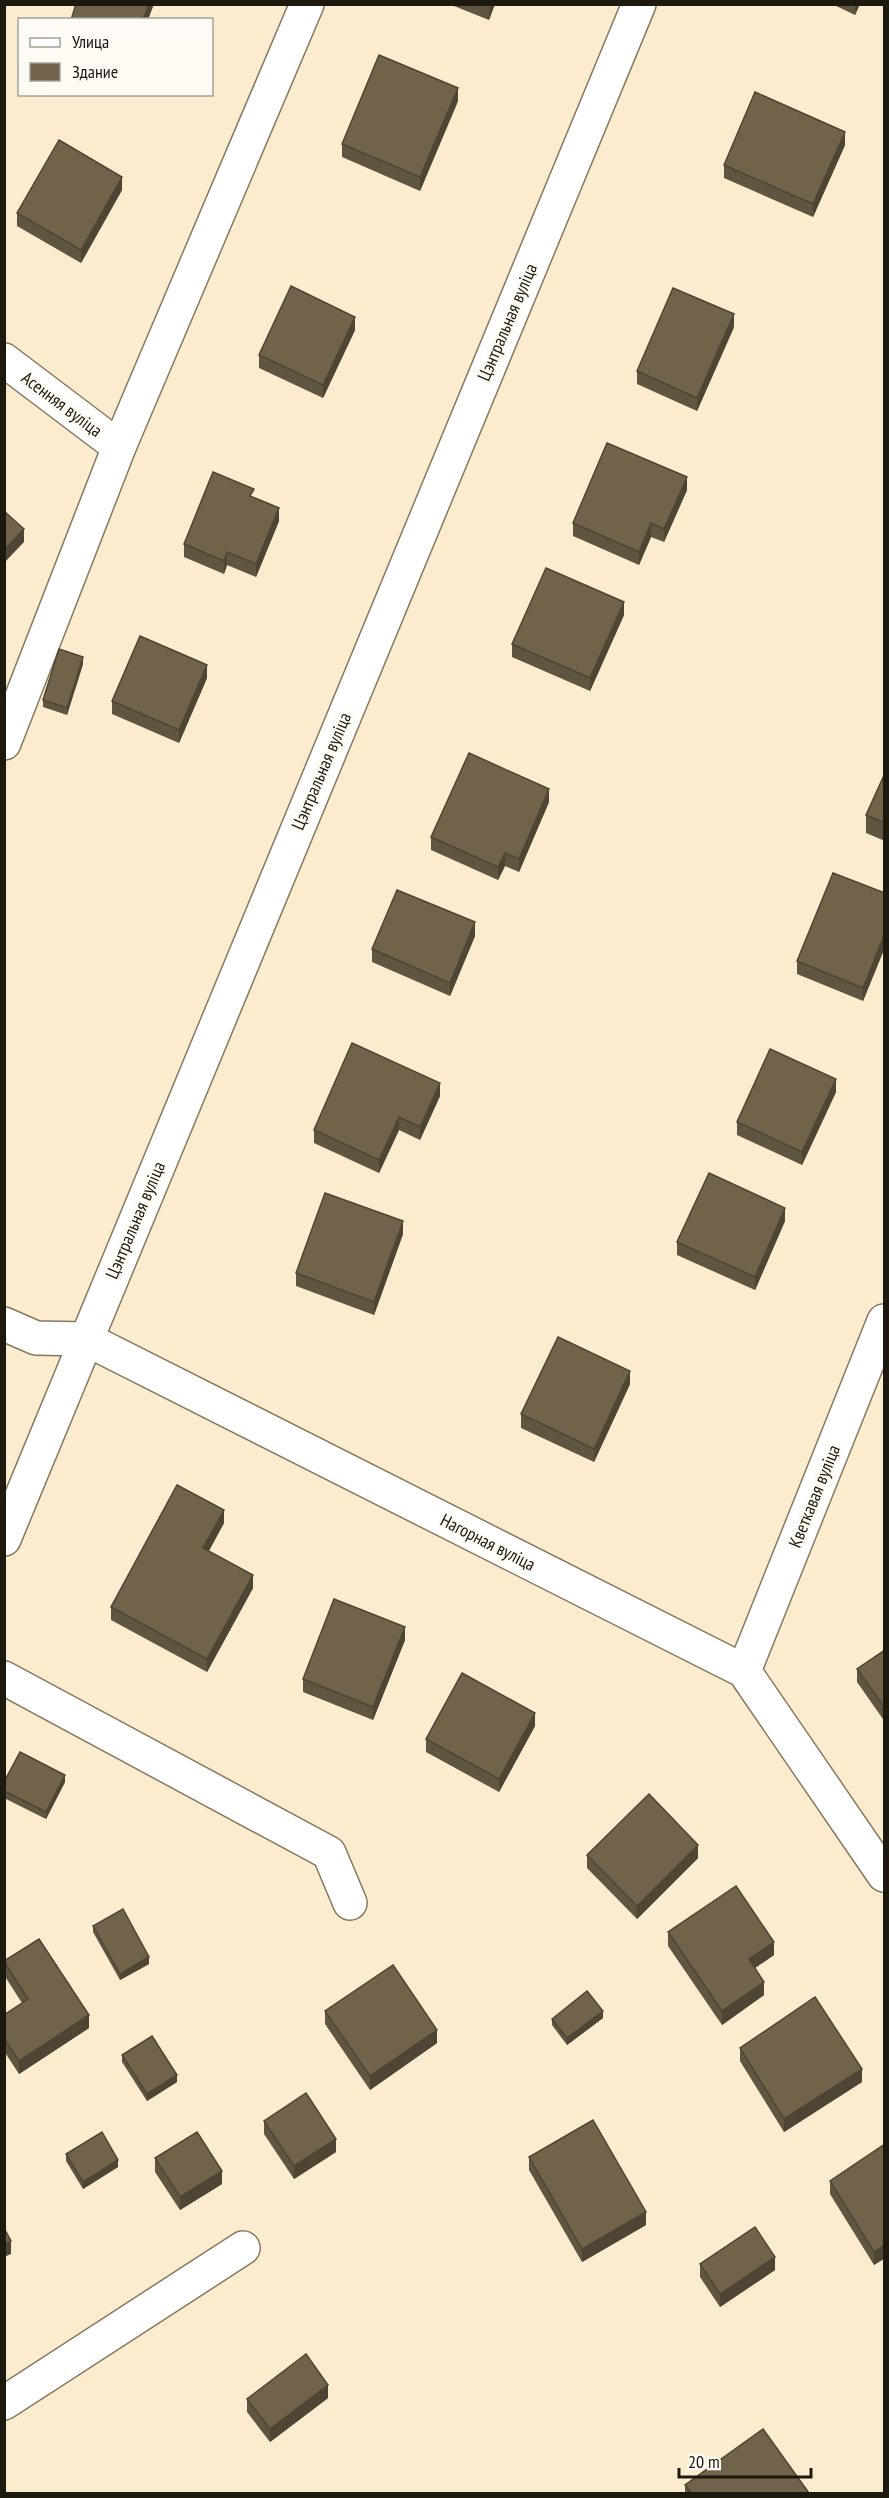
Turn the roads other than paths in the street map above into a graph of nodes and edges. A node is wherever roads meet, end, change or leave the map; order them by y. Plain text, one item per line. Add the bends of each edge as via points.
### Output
1 (307, 4) edge
2 (639, 4) edge
3 (4, 360) edge
4 (119, 447) junction
5 (4, 743) edge
6 (885, 1321) edge
7 (4, 1324) edge
8 (86, 1339) junction
9 (4, 1539) edge
10 (744, 1671) junction
11 (4, 1678) edge
12 (885, 1875) edge
13 (350, 1903) dead end
14 (243, 2248) dead end
15 (4, 2403) edge

1 - 4 street
2 - 8 street, Цэнтральная вуліца
3 - 4 street, Асенняя вуліца
4 - 5 street
6 - 10 street, Кветкавая вуліца
7 - 8 street, Нагорная вуліца via 36,1338
8 - 9 street, Цэнтральная вуліца
8 - 10 street, Нагорная вуліца
10 - 12 street, Нагорная вуліца
11 - 13 street via 329,1852
14 - 15 street

